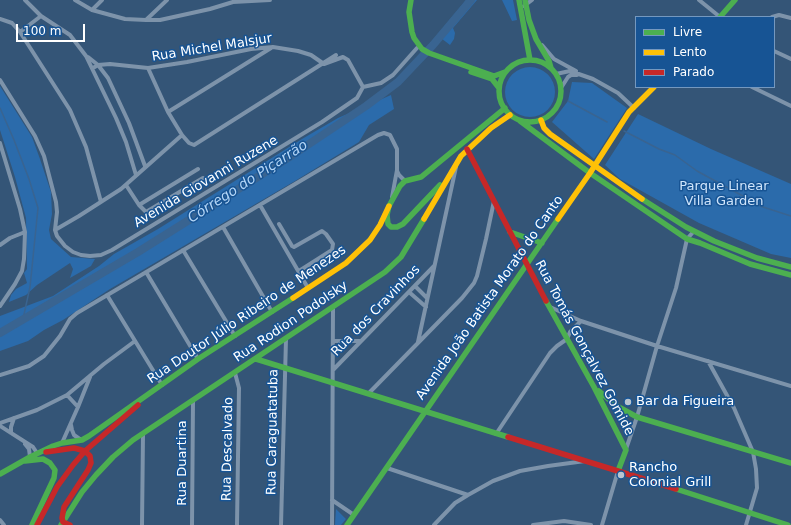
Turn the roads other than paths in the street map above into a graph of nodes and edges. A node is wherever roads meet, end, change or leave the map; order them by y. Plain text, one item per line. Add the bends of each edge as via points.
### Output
1 (25, 0) edge
2 (75, 0) edge
3 (102, 0) edge
4 (167, 0) edge
5 (270, 0) edge
6 (407, 0) edge
7 (411, 0) edge
8 (519, 0) edge
9 (532, 0) edge
10 (698, 0) edge
11 (735, 0) edge
12 (233, 1) edge
13 (524, 4) edge
14 (92, 10) junction
15 (41, 16) junction
16 (719, 16) edge
17 (721, 16) edge
18 (775, 16) edge
19 (791, 18) edge
20 (0, 19) edge
21 (146, 20) junction
22 (20, 32) junction
23 (536, 39) junction
24 (273, 47) junction
25 (420, 49) junction
26 (775, 51) edge
27 (336, 55) dead end
28 (428, 55) junction
29 (86, 56) junction
30 (791, 59) edge
31 (530, 60) junction
32 (324, 64) junction
33 (98, 65) junction
34 (92, 68) junction
35 (148, 68) junction
36 (551, 69) junction
37 (507, 71) junction
38 (556, 74) junction
39 (581, 74) junction
40 (0, 80) edge
41 (363, 87) junction
42 (500, 88) junction
43 (561, 88) junction
44 (653, 88) edge
45 (754, 88) edge
46 (791, 106) edge
47 (505, 108) junction
48 (634, 108) junction
49 (168, 112) junction
50 (510, 114) junction
51 (541, 120) junction
52 (520, 121) junction
53 (182, 135) junction
54 (0, 143) edge
55 (467, 149) junction
56 (458, 161) junction
57 (145, 166) junction
58 (595, 166) junction
59 (198, 169) dead end
60 (397, 170) junction
61 (590, 173) junction
62 (136, 175) junction
63 (203, 178) dead end
64 (446, 179) junction
65 (405, 181) junction
66 (126, 185) junction
67 (494, 201) junction
68 (101, 202) junction
69 (139, 205) junction
70 (260, 205) junction
71 (389, 206) junction
72 (279, 224) dead end
73 (223, 227) junction
74 (55, 230) junction
75 (694, 231) junction
76 (25, 232) junction
77 (510, 232) junction
78 (687, 239) junction
79 (542, 243) junction
80 (0, 245) edge
81 (183, 250) junction
82 (527, 264) junction
83 (434, 266) junction
84 (791, 267) edge
85 (299, 271) junction
86 (146, 272) junction
87 (791, 274) edge
88 (414, 286) junction
89 (308, 288) junction
90 (409, 292) junction
91 (107, 295) junction
92 (427, 298) junction
93 (0, 306) edge
94 (549, 306) junction
95 (333, 307) junction
96 (426, 307) junction
97 (272, 312) junction
98 (581, 321) junction
99 (235, 336) junction
100 (286, 339) junction
101 (567, 339) junction
102 (135, 341) junction
103 (333, 341) junction
104 (360, 341) junction
105 (418, 343) junction
106 (657, 346) junction
107 (198, 359) junction
108 (256, 359) junction
109 (708, 361) junction
110 (284, 367) junction
111 (333, 370) junction
112 (235, 373) junction
113 (0, 375) edge
114 (90, 376) junction
115 (332, 383) junction
116 (162, 385) junction
117 (594, 386) junction
118 (791, 386) edge
119 (368, 394) junction
120 (67, 395) junction
121 (146, 396) junction
122 (193, 401) junction
123 (78, 407) junction
124 (426, 412) junction
125 (637, 417) junction
126 (14, 418) junction
127 (72, 423) junction
128 (0, 424) edge
129 (11, 433) junction
130 (143, 434) junction
131 (496, 434) junction
132 (82, 440) junction
133 (24, 442) junction
134 (62, 443) junction
135 (626, 450) junction
136 (85, 451) junction
137 (753, 452) junction
138 (37, 453) junction
139 (30, 457) junction
140 (586, 461) junction
141 (19, 463) junction
142 (791, 463) edge
143 (387, 468) junction
144 (618, 471) junction
145 (1, 474) edge
146 (468, 495) junction
147 (332, 500) junction
148 (750, 513) junction
149 (354, 515) junction
150 (0, 520) edge
151 (62, 523) edge
152 (4, 525) edge
153 (32, 525) edge
154 (37, 525) edge
155 (70, 525) edge
156 (142, 525) edge
157 (192, 525) edge
158 (237, 525) edge
159 (281, 525) edge
160 (332, 525) edge
161 (347, 525) edge
162 (434, 525) edge
163 (533, 525) edge
164 (591, 525) edge
165 (602, 525) edge
166 (746, 525) edge
167 (788, 525) edge

1 - 15 street
2 - 14 street
3 - 14 street
4 - 21 street
5 - 12 street
6 - 25 street via 409,33
7 - 25 street via 409,12 412,32
8 - 13 street
9 - 13 street
10 - 16 street
11 - 17 street
12 - 21 street via 160,20
13 - 23 street
13 - 31 street
14 - 21 street via 125,19
15 - 22 street
15 - 29 street via 70,35
18 - 19 street
20 - 22 street via 12,23
22 - 68 street via 70,110 86,147
23 - 36 street
23 - 39 street via 554,59
24 - 32 street, Rua Michel Malsjur via 311,55
24 - 35 street, Rua Michel Malsjur
24 - 49 street
25 - 28 street
25 - 41 street via 381,83
26 - 30 street
27 - 32 street
28 - 37 street via 494,76
28 - 42 street via 492,79
29 - 33 street
29 - 34 street
31 - 36 street via 543,63
31 - 37 street via 514,65
32 - 41 street via 343,57 348,60
32 - 53 street via 197,144 188,143
33 - 34 street, Rua Michel Malsjur
33 - 35 street, Rua Michel Malsjur
33 - 57 street via 108,78 124,110
34 - 62 street via 121,130
35 - 49 street
36 - 38 street
37 - 42 street
38 - 39 street via 570,71
38 - 43 street
39 - 43 street via 568,76
39 - 48 street via 603,84
40 - 74 street via 35,136 44,156 56,202
41 - 74 street, Avenida Giovanni Ruzene via 357,98 322,122 112,250 101,255 81,255 65,246
42 - 47 street
43 - 51 street via 557,108
44 - 48 street, Avenida João Batista Morato do Canto
45 - 46 street
47 - 50 street
47 - 65 street via 421,177
48 - 58 street, Avenida João Batista Morato do Canto
49 - 53 street
50 - 52 street
50 - 55 street, Rua Rodion Podolsky
51 - 52 street
51 - 58 street via 548,132
52 - 61 street
53 - 57 street
54 - 76 street
55 - 56 street, Rua Rodion Podolsky
55 - 67 street, Rua Tomás Gonçalvez Gomide
56 - 64 street, Rua Rodion Podolsky
56 - 83 street
57 - 62 street
58 - 61 street, Avenida João Batista Morato do Canto
58 - 75 street
59 - 69 street
60 - 65 street
60 - 70 street, Rua Doutor Júlio Ribeiro de Menezes via 397,149 390,135 384,133
60 - 71 street, Rua Doutor Júlio Ribeiro de Menezes
61 - 78 street
61 - 79 street, Avenida João Batista Morato do Canto
62 - 66 street
63 - 69 street via 146,212
64 - 71 street via 404,224 391,227 388,224
64 - 95 street, Rua Rodion Podolsky via 401,257 385,272
65 - 71 street
66 - 68 street
66 - 69 street
67 - 77 street, Rua Tomás Gonçalvez Gomide
67 - 105 street via 478,276 462,298
68 - 74 street
70 - 73 street, Rua Doutor Júlio Ribeiro de Menezes
70 - 85 street
71 - 89 street, Rua Doutor Júlio Ribeiro de Menezes via 376,232 359,251 346,263
72 - 85 street via 294,247 322,230 333,244 332,250
73 - 81 street, Rua Doutor Júlio Ribeiro de Menezes
73 - 97 street
75 - 78 street
75 - 84 street via 757,258
76 - 80 street
76 - 93 street via 22,271
77 - 79 street
77 - 82 street, Rua Tomás Gonçalvez Gomide
78 - 87 street via 750,264
78 - 106 street via 676,288
79 - 82 street, Avenida João Batista Morato do Canto
81 - 86 street, Rua Doutor Júlio Ribeiro de Menezes
81 - 99 street
82 - 94 street, Rua Tomás Gonçalvez Gomide
82 - 124 street, Avenida João Batista Morato do Canto
83 - 88 street, Rua dos Cravinhos
83 - 92 street
85 - 89 street
86 - 91 street, Rua Doutor Júlio Ribeiro de Menezes
86 - 107 street
88 - 90 street, Rua dos Cravinhos
88 - 92 street
89 - 97 street, Rua Doutor Júlio Ribeiro de Menezes
90 - 96 street
90 - 104 street, Rua dos Cravinhos
91 - 102 street
91 - 113 street, Rua Doutor Júlio Ribeiro de Menezes via 70,319 44,356 29,366
92 - 96 street
94 - 98 street
94 - 101 street, Rua Tomás Gonçalvez Gomide
95 - 100 street, Rua Rodion Podolsky
95 - 103 street
96 - 105 street
97 - 99 street, Rua Doutor Júlio Ribeiro de Menezes
98 - 101 street
98 - 106 street
99 - 107 street, Rua Doutor Júlio Ribeiro de Menezes
100 - 108 street, Rua Rodion Podolsky
100 - 110 street, Rua Caraguatatuba
101 - 117 street, Rua Tomás Gonçalvez Gomide
101 - 131 street via 550,352
102 - 114 street
102 - 116 street
103 - 104 street
103 - 111 street
104 - 111 street, Rua dos Cravinhos
105 - 119 street
106 - 109 street
106 - 125 street
107 - 116 street, Rua Doutor Júlio Ribeiro de Menezes
108 - 110 street
108 - 112 street, Rua Rodion Podolsky
109 - 118 street
109 - 137 street via 734,408
110 - 115 street
110 - 159 street, Rua Caraguatatuba
111 - 115 street
112 - 122 street, Rua Rodion Podolsky
112 - 158 street, Rua Descalvado via 239,388
114 - 120 street
114 - 123 street
115 - 119 street
115 - 147 street
116 - 121 street, Rua Doutor Júlio Ribeiro de Menezes
117 - 125 street via 615,405
117 - 135 street, Rua Tomás Gonçalvez Gomide
119 - 124 street
120 - 123 street
120 - 126 street
121 - 132 street, Rua Doutor Júlio Ribeiro de Menezes
121 - 136 street
122 - 130 street, Rua Rodion Podolsky
122 - 157 street, Rua Duartina
123 - 127 street
124 - 131 street
124 - 143 street, Avenida João Batista Morato do Canto
125 - 135 street
125 - 137 street
126 - 128 street
126 - 129 street
127 - 132 street via 72,433
127 - 134 street
128 - 129 street
129 - 133 street
130 - 151 street, Rua Rodion Podolsky via 124,447 103,467 82,492
130 - 156 street
131 - 140 street
132 - 134 street, Rua Doutor Júlio Ribeiro de Menezes
133 - 138 street
133 - 139 street via 29,449
134 - 138 street, Rua Doutor Júlio Ribeiro de Menezes
135 - 144 street
136 - 138 street via 74,448
136 - 151 street via 90,456 91,463 64,507
136 - 154 street via 57,487
137 - 142 street
137 - 148 street via 757,488
138 - 139 street
139 - 141 street
140 - 144 street
140 - 146 street via 520,471 493,481
141 - 145 street
141 - 153 street via 43,459 55,470 54,478
143 - 146 street
143 - 149 street, Avenida João Batista Morato do Canto
144 - 148 street
144 - 165 street
146 - 162 street via 449,509
147 - 149 street
147 - 160 street
148 - 166 street
148 - 167 street
149 - 161 street, Avenida João Batista Morato do Canto
150 - 152 street
151 - 155 street
163 - 164 street via 564,521

